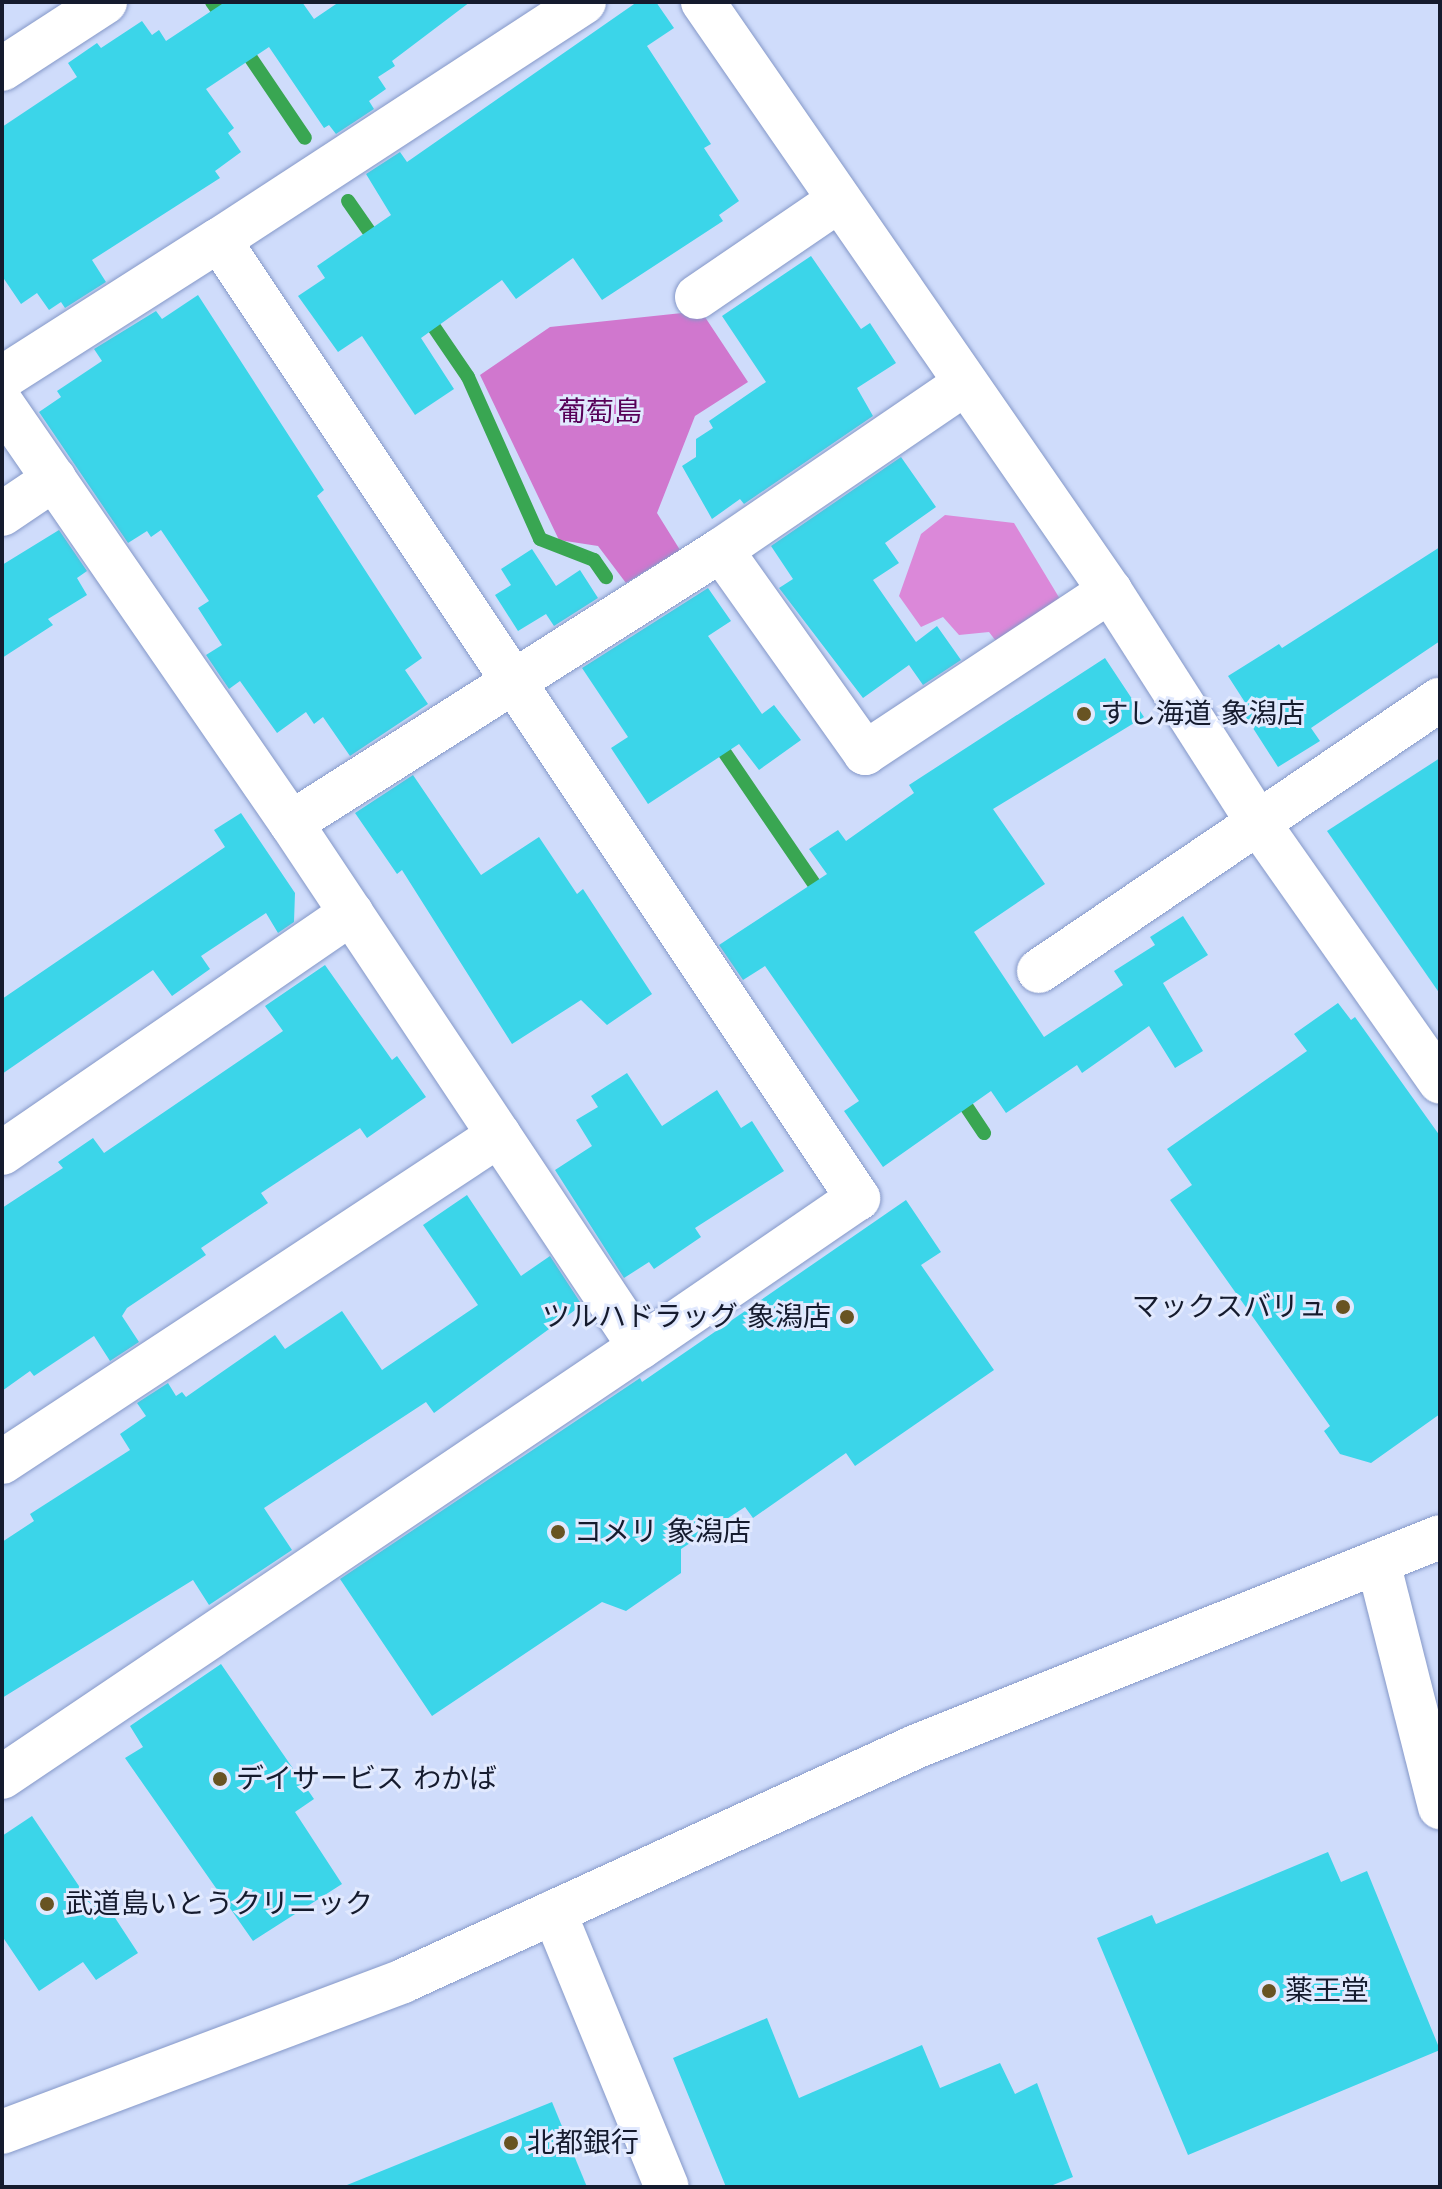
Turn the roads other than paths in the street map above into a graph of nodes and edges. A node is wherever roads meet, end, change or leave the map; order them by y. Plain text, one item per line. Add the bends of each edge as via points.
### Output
1 (105, 2) edge
2 (584, 2) edge
3 (703, 2) edge
4 (2, 69) edge
5 (839, 200) junction
6 (219, 240) junction
7 (697, 297) dead end
8 (2, 378) edge
9 (964, 384) junction
10 (2, 404) edge
11 (54, 479) junction
12 (2, 514) edge
13 (721, 550) junction
14 (1110, 591) junction
15 (513, 681) junction
16 (1440, 700) edge
17 (291, 823) junction
18 (1259, 824) junction
19 (351, 913) junction
20 (1039, 971) dead end
21 (1438, 1075) edge
22 (499, 1135) junction
23 (2, 1153) edge
24 (640, 1347) junction
25 (2, 1462) edge
26 (1440, 1537) edge
27 (1378, 1562) junction
28 (2, 1777) edge
29 (1440, 1807) edge
30 (554, 1912) junction
31 (2, 2132) edge
32 (667, 2187) edge

1 - 4 street
2 - 6 street
3 - 5 street
5 - 7 street
5 - 9 street
6 - 8 street
6 - 15 street
9 - 13 street
9 - 14 street
10 - 11 street
11 - 12 street
11 - 17 street
13 - 14 street via 865,753
13 - 15 street
14 - 18 street
15 - 17 street
15 - 24 street via 858,1198
16 - 18 street
17 - 19 street
18 - 20 street
18 - 21 street
19 - 22 street
19 - 23 street
22 - 24 street
22 - 25 street
24 - 28 street
26 - 27 street
27 - 29 street
27 - 30 street via 915,1747
30 - 31 street via 403,1981
30 - 32 street

